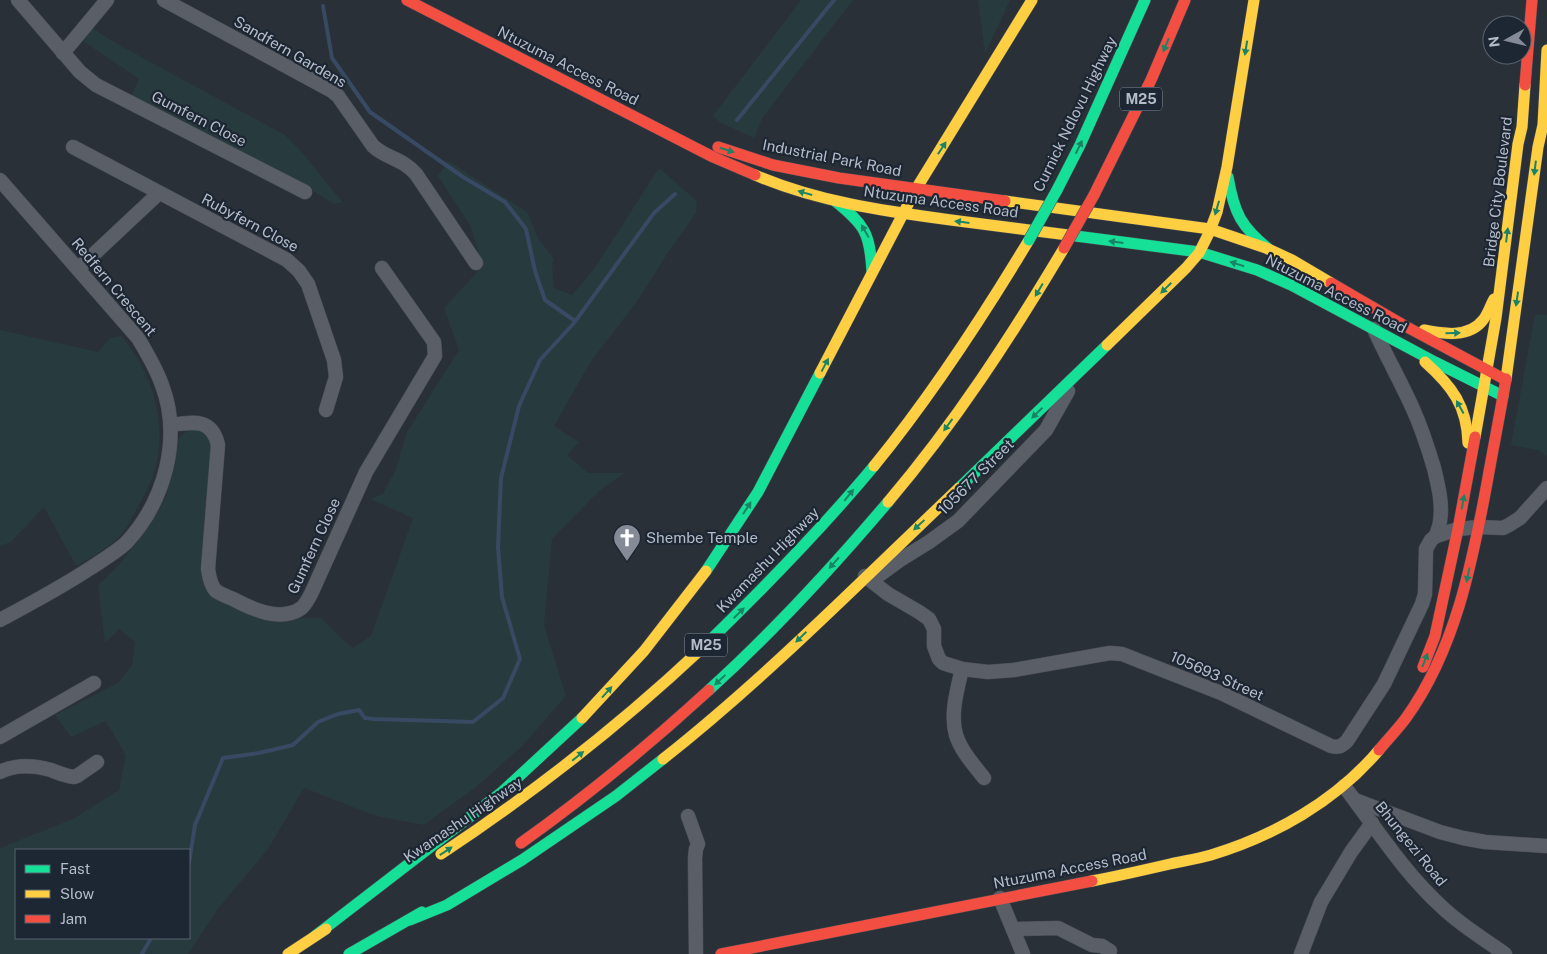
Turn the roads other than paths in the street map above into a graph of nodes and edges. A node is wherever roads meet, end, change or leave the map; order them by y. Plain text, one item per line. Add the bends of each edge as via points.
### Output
1 (18, 0) edge
2 (107, 0) edge
3 (164, 0) edge
4 (407, 0) edge
5 (418, 0) edge
6 (1032, 0) edge
7 (1145, 0) edge
8 (1185, 0) edge
9 (1254, 0) edge
10 (1532, 0) edge
11 (1547, 50) edge
12 (63, 53) junction
13 (1518, 144) junction
14 (73, 147) dead end
15 (1542, 147) edge
16 (1227, 167) junction
17 (0, 180) edge
18 (1546, 181) dead end
19 (916, 189) junction
20 (306, 192) dead end
21 (159, 193) junction
22 (835, 201) junction
23 (904, 214) junction
24 (1210, 229) junction
25 (1029, 240) joint
26 (1270, 250) junction
27 (1524, 250) junction
28 (1199, 252) junction
29 (476, 263) dead end
30 (382, 268) dead end
31 (78, 269) junction
32 (872, 272) junction
33 (1501, 283) junction
34 (1405, 326) junction
35 (1374, 329) junction
36 (1406, 346) junction
37 (1486, 369) junction
38 (1079, 372) junction
39 (1506, 380) junction
40 (1484, 387) junction
41 (1503, 396) junction
42 (326, 410) dead end
43 (171, 424) junction
44 (1469, 471) junction
45 (1547, 488) edge
46 (1479, 527) junction
47 (1458, 529) junction
48 (1436, 536) junction
49 (868, 579) junction
50 (0, 620) edge
51 (962, 669) junction
52 (94, 683) dead end
53 (1389, 736) junction
54 (0, 737) edge
55 (97, 762) dead end
56 (0, 772) edge
57 (984, 778) dead end
58 (1344, 786) junction
59 (1354, 800) junction
60 (688, 816) dead end
61 (1372, 823) junction
62 (1547, 834) edge
63 (1547, 847) edge
64 (513, 848) dead end
65 (472, 876) dead end
66 (1000, 898) junction
67 (410, 920) junction
68 (1013, 929) junction
69 (315, 936) junction
70 (1110, 951) dead end
71 (288, 954) edge
72 (349, 954) edge
73 (696, 954) edge
74 (721, 954) edge
75 (1023, 954) edge
76 (1301, 954) edge
77 (1505, 954) edge

1 - 12 street
2 - 12 street
3 - 29 street, Sandfern Gardens via 338,96 373,146 410,167 416,174
22 -> 4 main road, Ntuzuma Access Road via 766,180 713,156
5 -> 19 main road, Industrial Park Road via 710,145 773,165
19 -> 6 main road
25 -> 7 main road, Curnick Ndlovu Highway / M25, bridge via 1080,144
8 -> 64 main road, M25, bridge via 1094,195 1037,293 930,451 884,508 748,654 651,742 572,807
9 -> 16 main road
10 - 13 main road, Bridge City Boulevard
11 - 15 main road
12 - 20 street, Gumfern Close via 96,85
13 - 15 main road
33 -> 13 main road, Bridge City Boulevard
14 - 21 street, Rubyfern Close
15 -> 27 main road
16 -> 24 main road
16 - 26 main road via 1231,200 1240,221
17 - 31 street, Redfern Crescent
18 - 27 main road
19 - 23 main road
19 - 24 main road, Ntuzuma Access Road
21 - 31 street
21 - 42 street, Rubyfern Close via 287,260 300,271 308,284 334,363 336,377
22 - 23 main road, Ntuzuma Access Road
32 -> 22 main road via 870,239 857,218
28 -> 23 main road, Ntuzuma Access Road
23 - 32 main road
24 - 26 main road, Ntuzuma Access Road
24 - 28 main road
69 -> 25 main road, Kwamashu Highway / M25 via 506,811 636,709 704,647 787,564 881,456 928,396
26 - 34 main road, Ntuzuma Access Road
27 -> 39 main road
35 -> 28 main road, Ntuzuma Access Road via 1258,270
28 -> 38 main road via 1174,282
30 - 43 street, Gumfern Close via 434,342 435,356 366,472 311,594 299,610 282,614 262,612 213,586 208,569 217,439 210,428 200,424
31 - 43 street, Redfern Crescent via 138,338 153,363 163,386
69 -> 32 main road via 502,792 596,704 644,651 702,576 758,492
34 -> 33 main road via 1449,334 1472,330 1486,316
33 - 37 main road, Bridge City Boulevard
34 - 37 main road, Ntuzuma Access Road
35 - 36 main road, Ntuzuma Access Road
35 - 48 street via 1412,408 1428,450 1441,508
36 - 40 main road, Ntuzuma Access Road
44 -> 36 main road via 1467,423 1461,406 1431,367
37 - 39 main road, Ntuzuma Access Road
37 - 40 main road, Bridge City Boulevard
38 -> 49 main road
38 - 49 street, 105677 Street via 1046,430 958,521
39 - 41 main road, Ntuzuma Access Road
40 - 41 main road, Ntuzuma Access Road
40 - 44 main road, Ntuzuma Access Road
41 - 46 main road, Ntuzuma Access Road
43 - 50 street, Redfern Crescent via 170,452 163,478 153,503 125,544 60,587
47 -> 44 main road, Ntuzuma Access Road
45 - 46 street via 1520,518 1509,525 1503,528
46 - 47 street
46 -> 53 main road, Ntuzuma Access Road via 1465,588 1446,646 1406,718
47 - 48 street
53 -> 47 main road, Ntuzuma Access Road via 1409,699 1435,636
48 - 51 street, 105693 Street via 1426,549 1425,594 1417,615 1384,684 1347,741 1340,746 1332,746 1221,693 1122,654 1110,653 1014,670
49 - 51 street, 105693 Street via 929,619 939,659
49 -> 67 main road via 702,728 616,796 479,886
51 - 57 street via 954,712 955,732
52 - 54 street
53 - 58 main road, Ntuzuma Access Road
55 - 56 street via 74,777 24,766
58 - 59 street, Bhungezi Road
58 - 66 main road, Ntuzuma Access Road via 1293,820 1210,855
59 - 61 street, Bhungezi Road
59 - 63 street via 1463,838
60 - 73 street via 698,844 695,858
61 - 76 street via 1321,902
61 - 77 street, Bhungezi Road via 1407,871 1436,902 1458,922
62 - 63 street
65 - 67 main road
66 - 68 street
66 - 74 main road, Ntuzuma Access Road
67 - 72 main road
68 - 70 street via 1058,928
68 - 75 street
69 - 71 main road, Kwamashu Highway / M25

